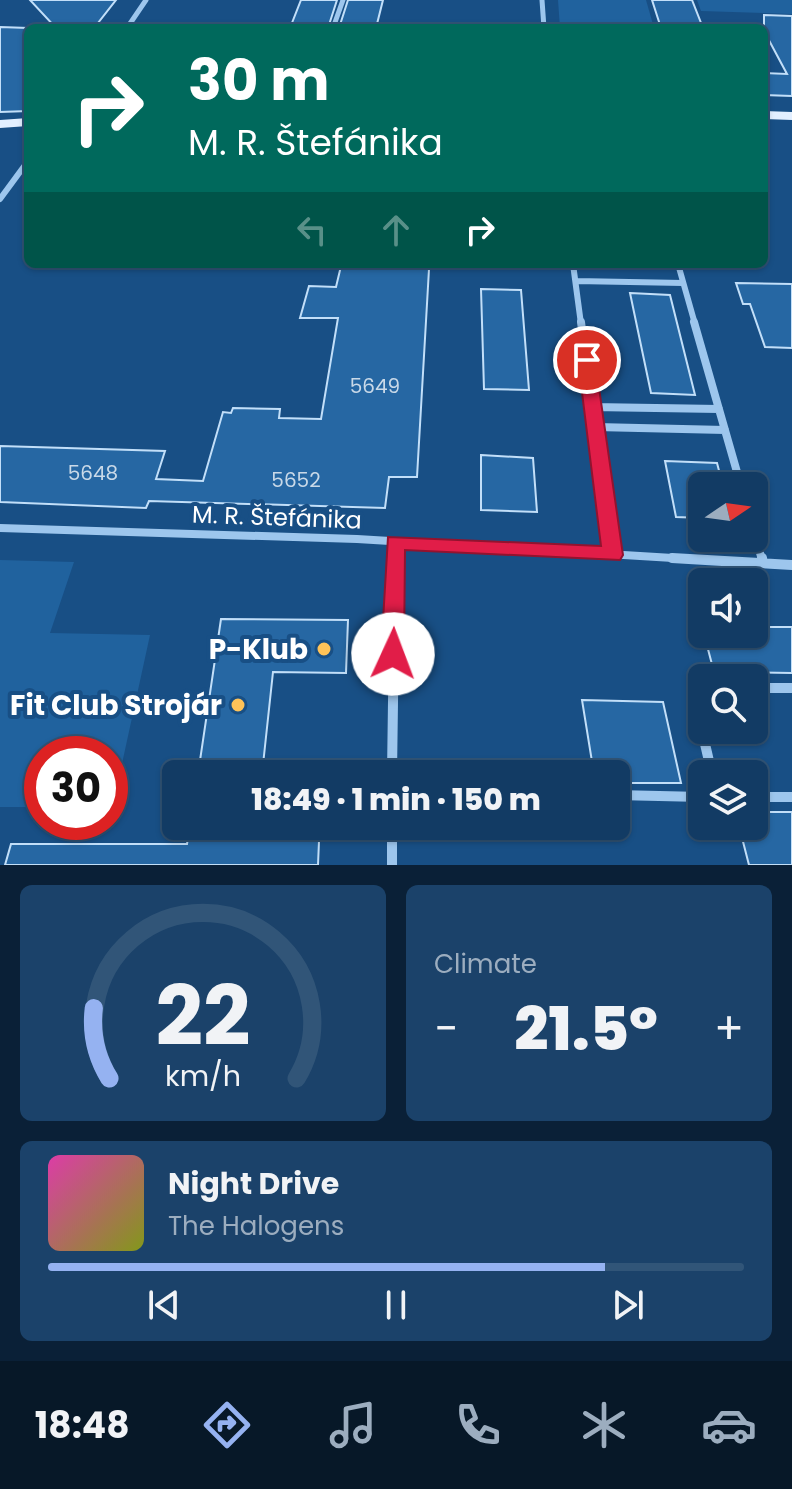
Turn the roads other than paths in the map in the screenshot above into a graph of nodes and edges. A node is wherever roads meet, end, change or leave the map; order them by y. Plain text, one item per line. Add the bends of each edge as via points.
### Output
1 (146, 0) edge
2 (343, 0) edge
3 (542, 0) edge
4 (130, 24) edge
5 (334, 24) edge
6 (544, 24) edge
7 (768, 115) edge
8 (792, 116) edge
9 (24, 122) edge
10 (0, 124) edge
11 (24, 166) edge
12 (0, 199) edge
13 (574, 268) edge
14 (679, 268) edge
15 (576, 281) junction
16 (683, 283) junction
17 (592, 407) junction
18 (719, 409) junction
19 (596, 427) junction
20 (725, 430) junction
21 (737, 472) edge
22 (0, 528) edge
23 (395, 542) junction
24 (760, 552) edge
25 (612, 555) junction
26 (763, 563) junction
27 (792, 565) edge
28 (768, 688) edge
29 (792, 688) edge
30 (392, 760) edge
31 (630, 795) edge
32 (688, 797) edge
33 (768, 797) edge
34 (792, 797) edge
35 (392, 840) edge
36 (392, 865) edge

1 - 4 street
2 - 5 street
3 - 6 street
7 - 8 main road
9 - 10 main road
11 - 12 street
13 - 15 street
14 - 16 street
15 - 16 street
15 - 17 street
16 - 18 street
17 - 18 street
17 - 19 street
18 - 20 street
19 - 20 street
19 - 25 street
20 - 21 street
22 - 23 street, M. R. Štefánika
23 - 25 street, M. R. Štefánika
23 - 30 street
24 - 26 street
25 - 26 street, M. R. Štefánika
26 - 27 street, M. R. Štefánika
28 - 29 street
31 - 32 street
33 - 34 street
35 - 36 street

